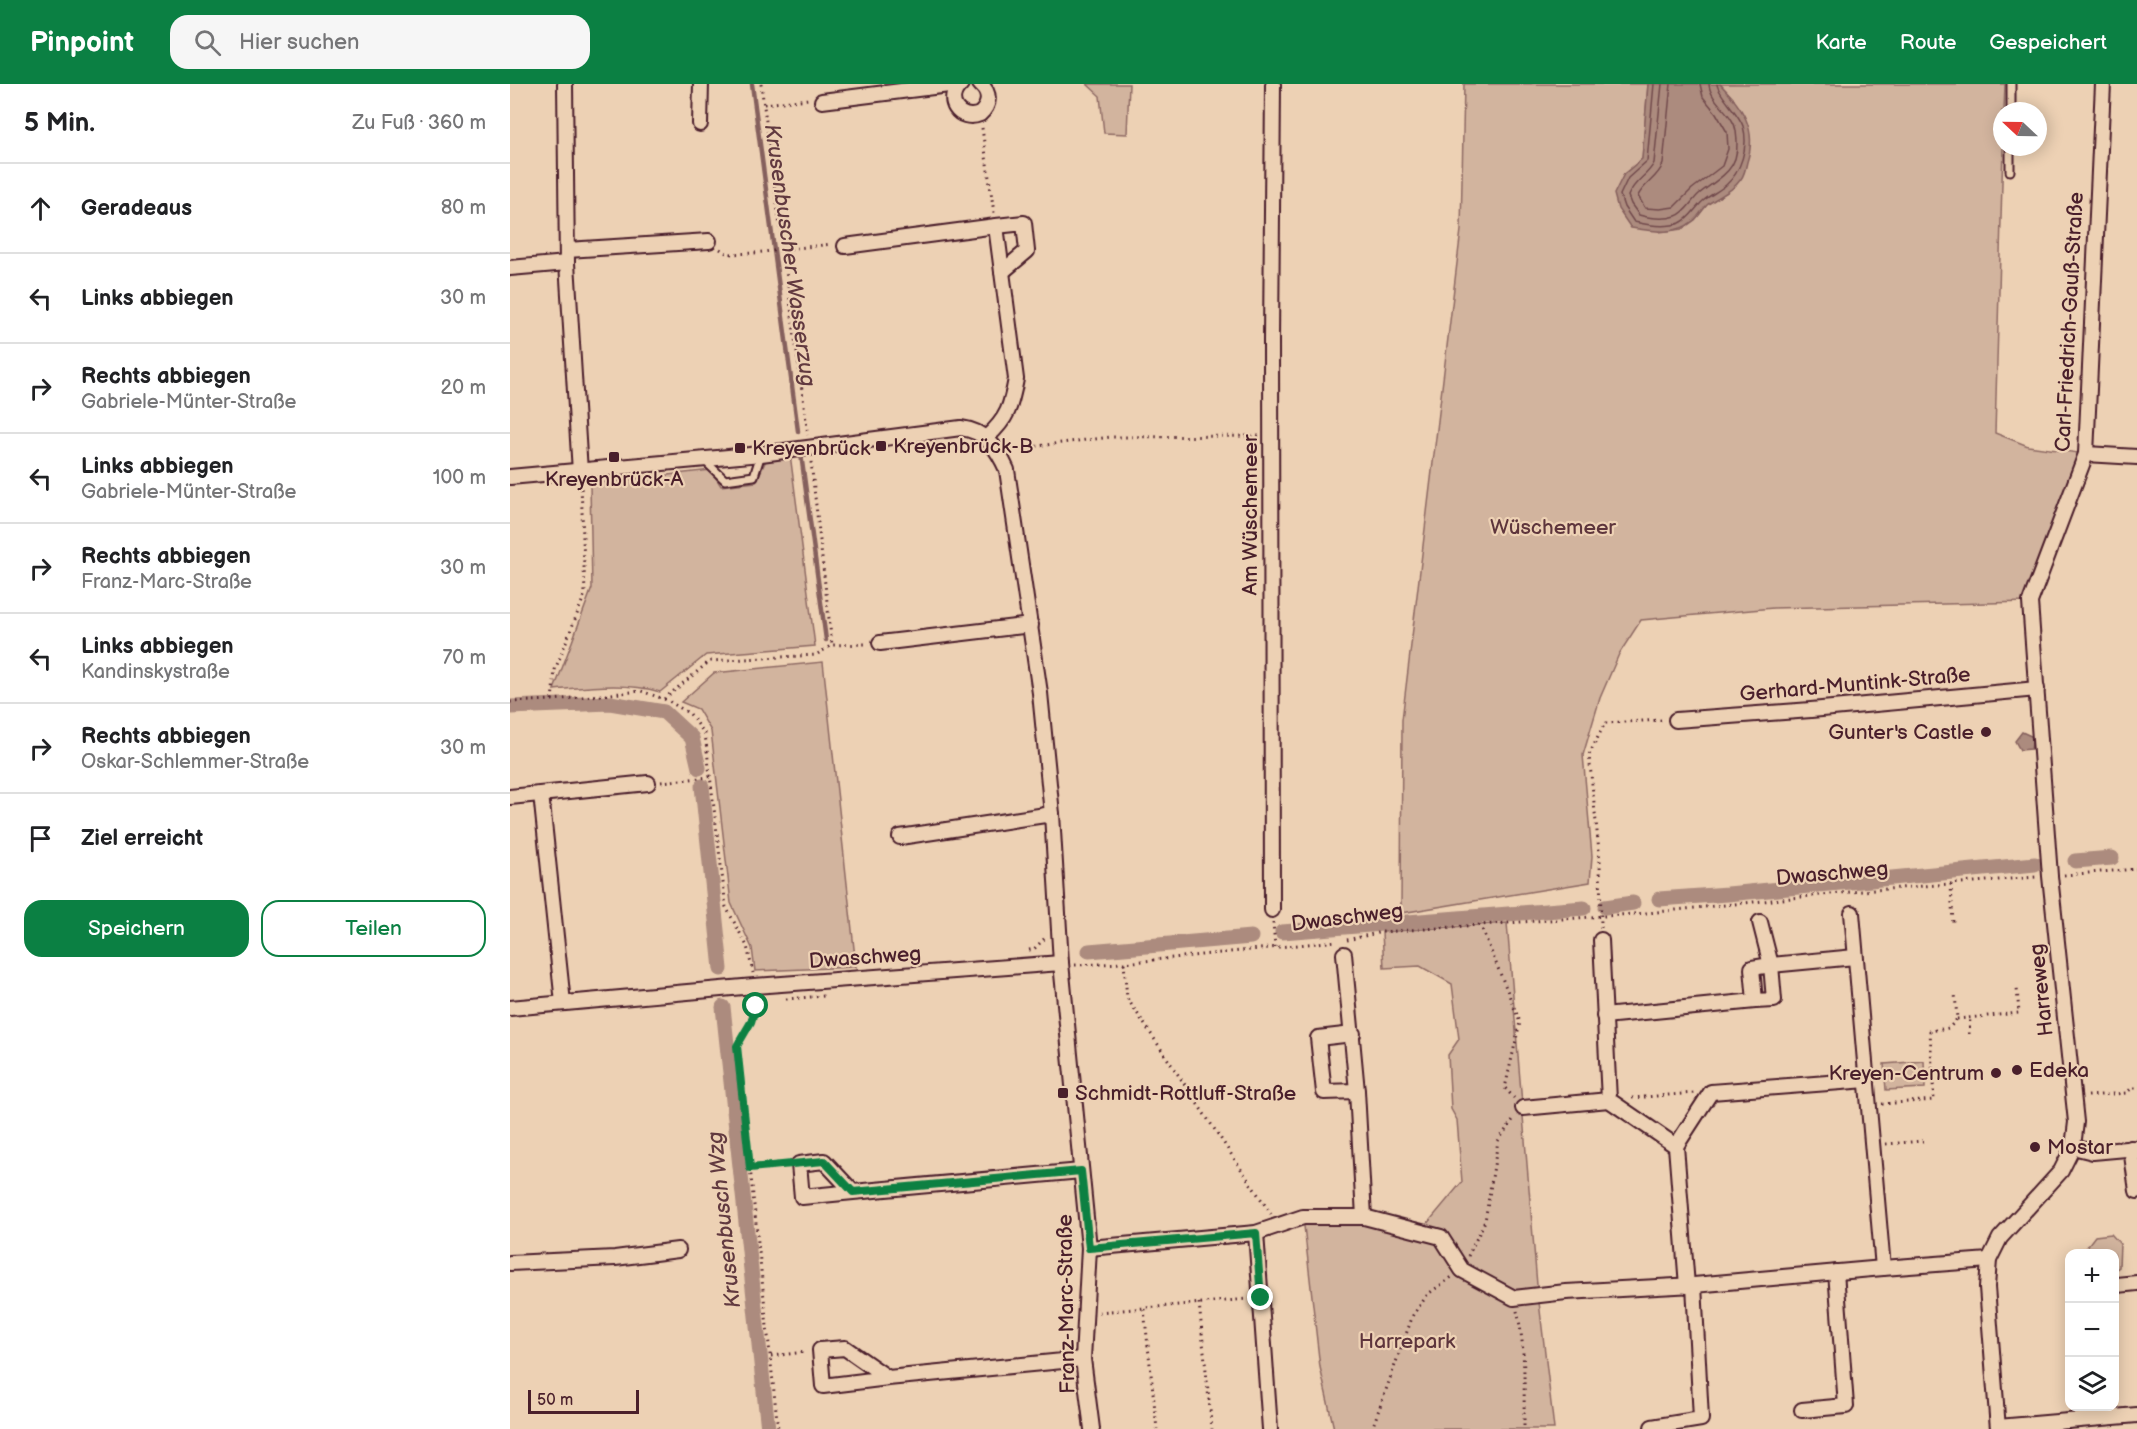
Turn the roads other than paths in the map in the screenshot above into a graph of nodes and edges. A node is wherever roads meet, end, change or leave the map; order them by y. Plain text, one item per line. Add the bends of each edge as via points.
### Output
1 (565, 84) edge
2 (701, 84) edge
3 (980, 84) edge
4 (1273, 84) edge
5 (2011, 84) edge
6 (2103, 84) edge
7 (960, 85) edge
8 (822, 101) road end
9 (2011, 102) edge
10 (700, 124) dead end
11 (2010, 156) edge
12 (2010, 171) dead end
13 (996, 226) junction
14 (710, 241) road end
15 (845, 246) road end
16 (567, 256) junction
17 (510, 268) edge
18 (1002, 272) junction
19 (987, 437) junction
20 (761, 454) junction
21 (2086, 454) junction
22 (2137, 458) edge
23 (704, 460) junction
24 (580, 472) junction
25 (510, 477) edge
26 (1031, 625) junction
27 (880, 643) road end
28 (2037, 689) junction
29 (1676, 720) road end
30 (648, 783) road end
31 (541, 794) junction
32 (510, 796) edge
33 (1052, 814) junction
34 (900, 837) dead end
35 (2050, 876) joint
36 (1272, 910) road end
37 (1852, 913) dead end
38 (1760, 922) dead end
39 (1601, 940) road end
40 (1344, 954) dead end
41 (1856, 957) junction
42 (1062, 963) junction
43 (1771, 965) junction
44 (563, 1003) junction
45 (510, 1008) edge
46 (1604, 1017) junction
47 (1353, 1034) junction
48 (1867, 1080) junction
49 (1357, 1091) junction
50 (1609, 1100) junction
51 (1523, 1108) road end
52 (1676, 1146) junction
53 (2073, 1147) junction
54 (2134, 1148) edge
55 (1081, 1171) junction
56 (2137, 1191) edge
57 (853, 1192) junction
58 (1364, 1217) junction
59 (1256, 1233) junction
60 (1089, 1248) junction
61 (678, 1250) dead end
62 (1989, 1260) junction
63 (510, 1263) edge
64 (1882, 1268) junction
65 (1836, 1272) junction
66 (2137, 1283) edge
67 (2119, 1285) edge
68 (1691, 1286) junction
69 (1083, 1359) junction
70 (888, 1378) junction
71 (1802, 1410) dead end
72 (2137, 1415) edge
73 (1652, 1427) dead end
74 (1998, 1428) edge
75 (1092, 1429) edge
76 (1270, 1429) edge

1 - 16 street
2 - 10 street
3 - 7 street via 988,99 980,114 968,117 957,111 953,101
4 - 36 street, Am Wüschemeer
5 - 9 lane
6 - 21 street, Carl-Friedrich-Gauß-Straße
7 - 8 street
11 - 12 lane
13 - 15 street
13 - 18 street
13 - 18 street via 1024,223 1026,251
14 - 16 street
16 - 17 street
16 - 24 street
18 - 19 street via 1016,379 1001,425
19 - 20 street via 961,428
19 - 26 street via 1006,470
20 - 23 street
20 - 23 lane via 754,476 725,480
21 - 22 street
21 - 28 street, Carl-Friedrich-Gauß-Straße via 2030,602
23 - 24 street
24 - 25 street
26 - 27 street
26 - 33 street
28 - 29 street, Gerhard-Muntink-Straße
28 - 35 street, Carl-Friedrich-Gauß-Straße
30 - 31 street
31 - 32 street
31 - 44 street
33 - 34 street
33 - 42 street
35 - 53 street, Harreweg via 2074,1097
37 - 41 street
38 - 43 street
39 - 46 street
40 - 47 street
41 - 43 street
41 - 48 street
42 - 44 street, Dwaschweg
42 - 55 street, Franz-Marc-Straße
43 - 46 street via 1752,968 1755,1001
44 - 45 street, Dwaschweg
46 - 50 street
47 - 49 street
47 - 49 street via 1318,1038 1324,1092
48 - 52 street via 1711,1092
48 - 64 street
49 - 58 street
50 - 51 street
50 - 52 street
52 - 68 street
53 - 54 street via 2093,1152
53 - 62 street, Harreweg via 2061,1171 2000,1238
54 - 56 street
55 - 57 street
55 - 60 street, Franz-Marc-Straße
57 - 57 street via 824,1161 799,1164 802,1197
58 - 59 street via 1303,1217
58 - 68 street via 1441,1236 1462,1270 1514,1298
59 - 60 street
59 - 76 street
60 - 69 street, Franz-Marc-Straße
61 - 63 street via 615,1258
62 - 64 street
62 - 74 street, Harreweg via 1987,1287
64 - 65 street
65 - 68 street
65 - 71 street via 1846,1406
66 - 67 street
68 - 73 street via 1701,1419
69 - 70 street
69 - 75 street, Franz-Marc-Straße
70 - 70 street via 845,1348 820,1350 823,1386
72 - 74 street

